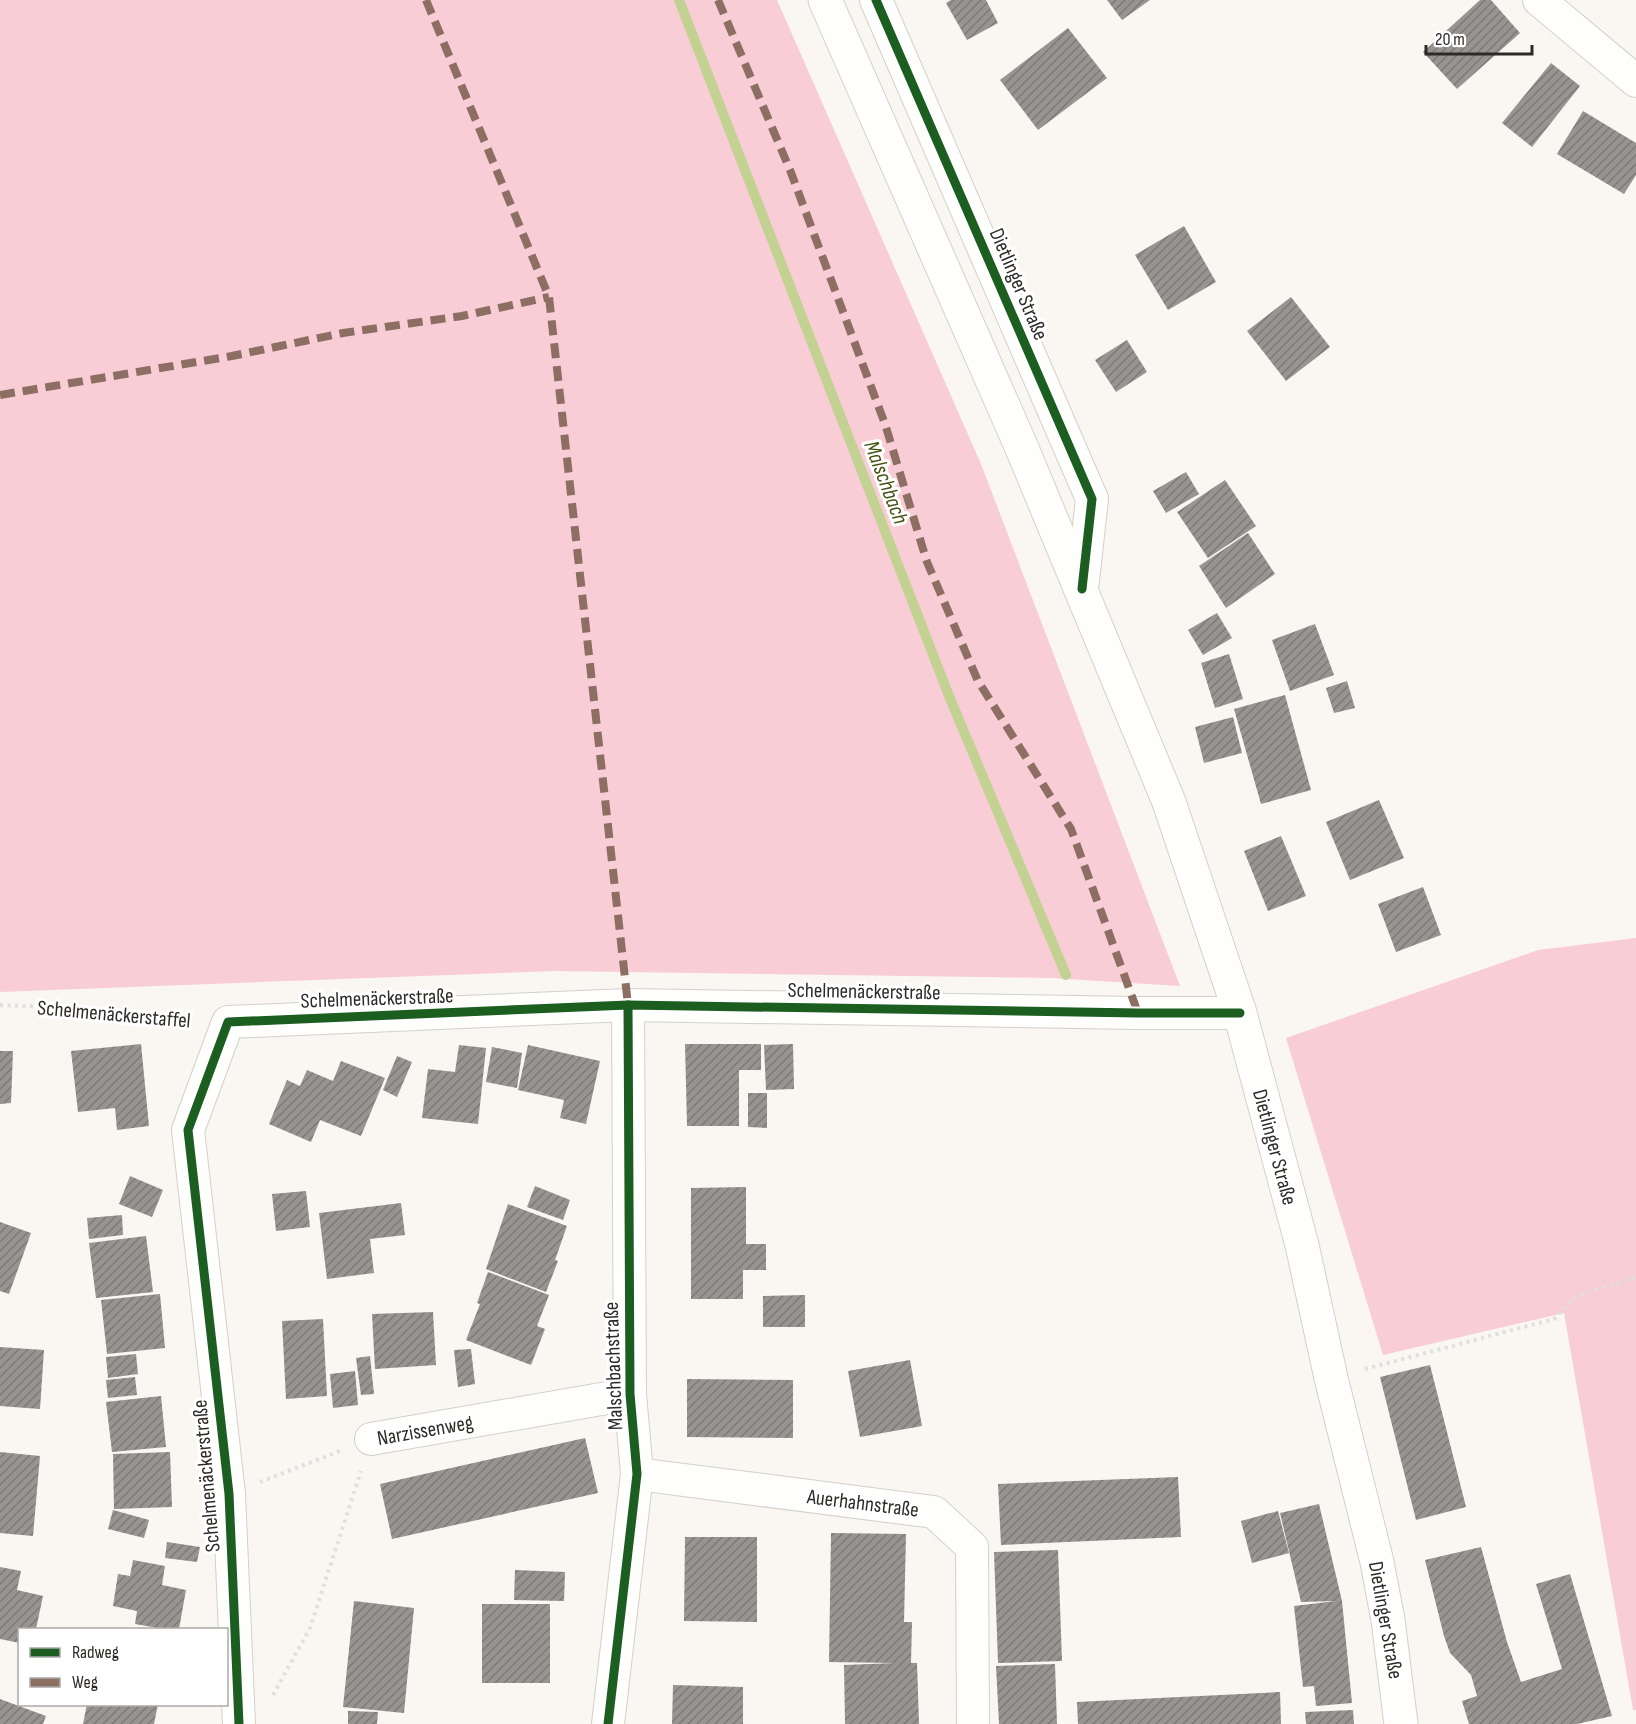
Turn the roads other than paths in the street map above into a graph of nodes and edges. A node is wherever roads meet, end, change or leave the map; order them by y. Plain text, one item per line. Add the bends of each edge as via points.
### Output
1 (825, 0) edge
2 (876, 0) edge
3 (1539, 0) edge
4 (1636, 81) edge
5 (1082, 589) junction
6 (628, 1005) junction
7 (1240, 1012) junction
8 (630, 1394) junction
9 (371, 1439) road end
10 (637, 1474) junction
11 (239, 1724) edge
12 (608, 1724) edge
13 (973, 1724) edge
14 (1401, 1724) edge

1 - 5 main road, Dietlinger Straße
2 - 5 street, Dietlinger Straße via 1092,499
3 - 4 street
5 - 7 main road, Dietlinger Straße via 1169,802
6 - 7 street, Schelmenäckerstraße
6 - 8 street, Malschbachstraße
6 - 11 street, Schelmenäckerstraße via 228,1022 188,1130 229,1494
7 - 14 main road, Dietlinger Straße via 1302,1245 1377,1563
8 - 9 street, Narzissenweg
8 - 10 street, Malschbachstraße
10 - 12 street, Malschbachstraße
10 - 13 street, Auerhahnstraße via 934,1512 972,1546

